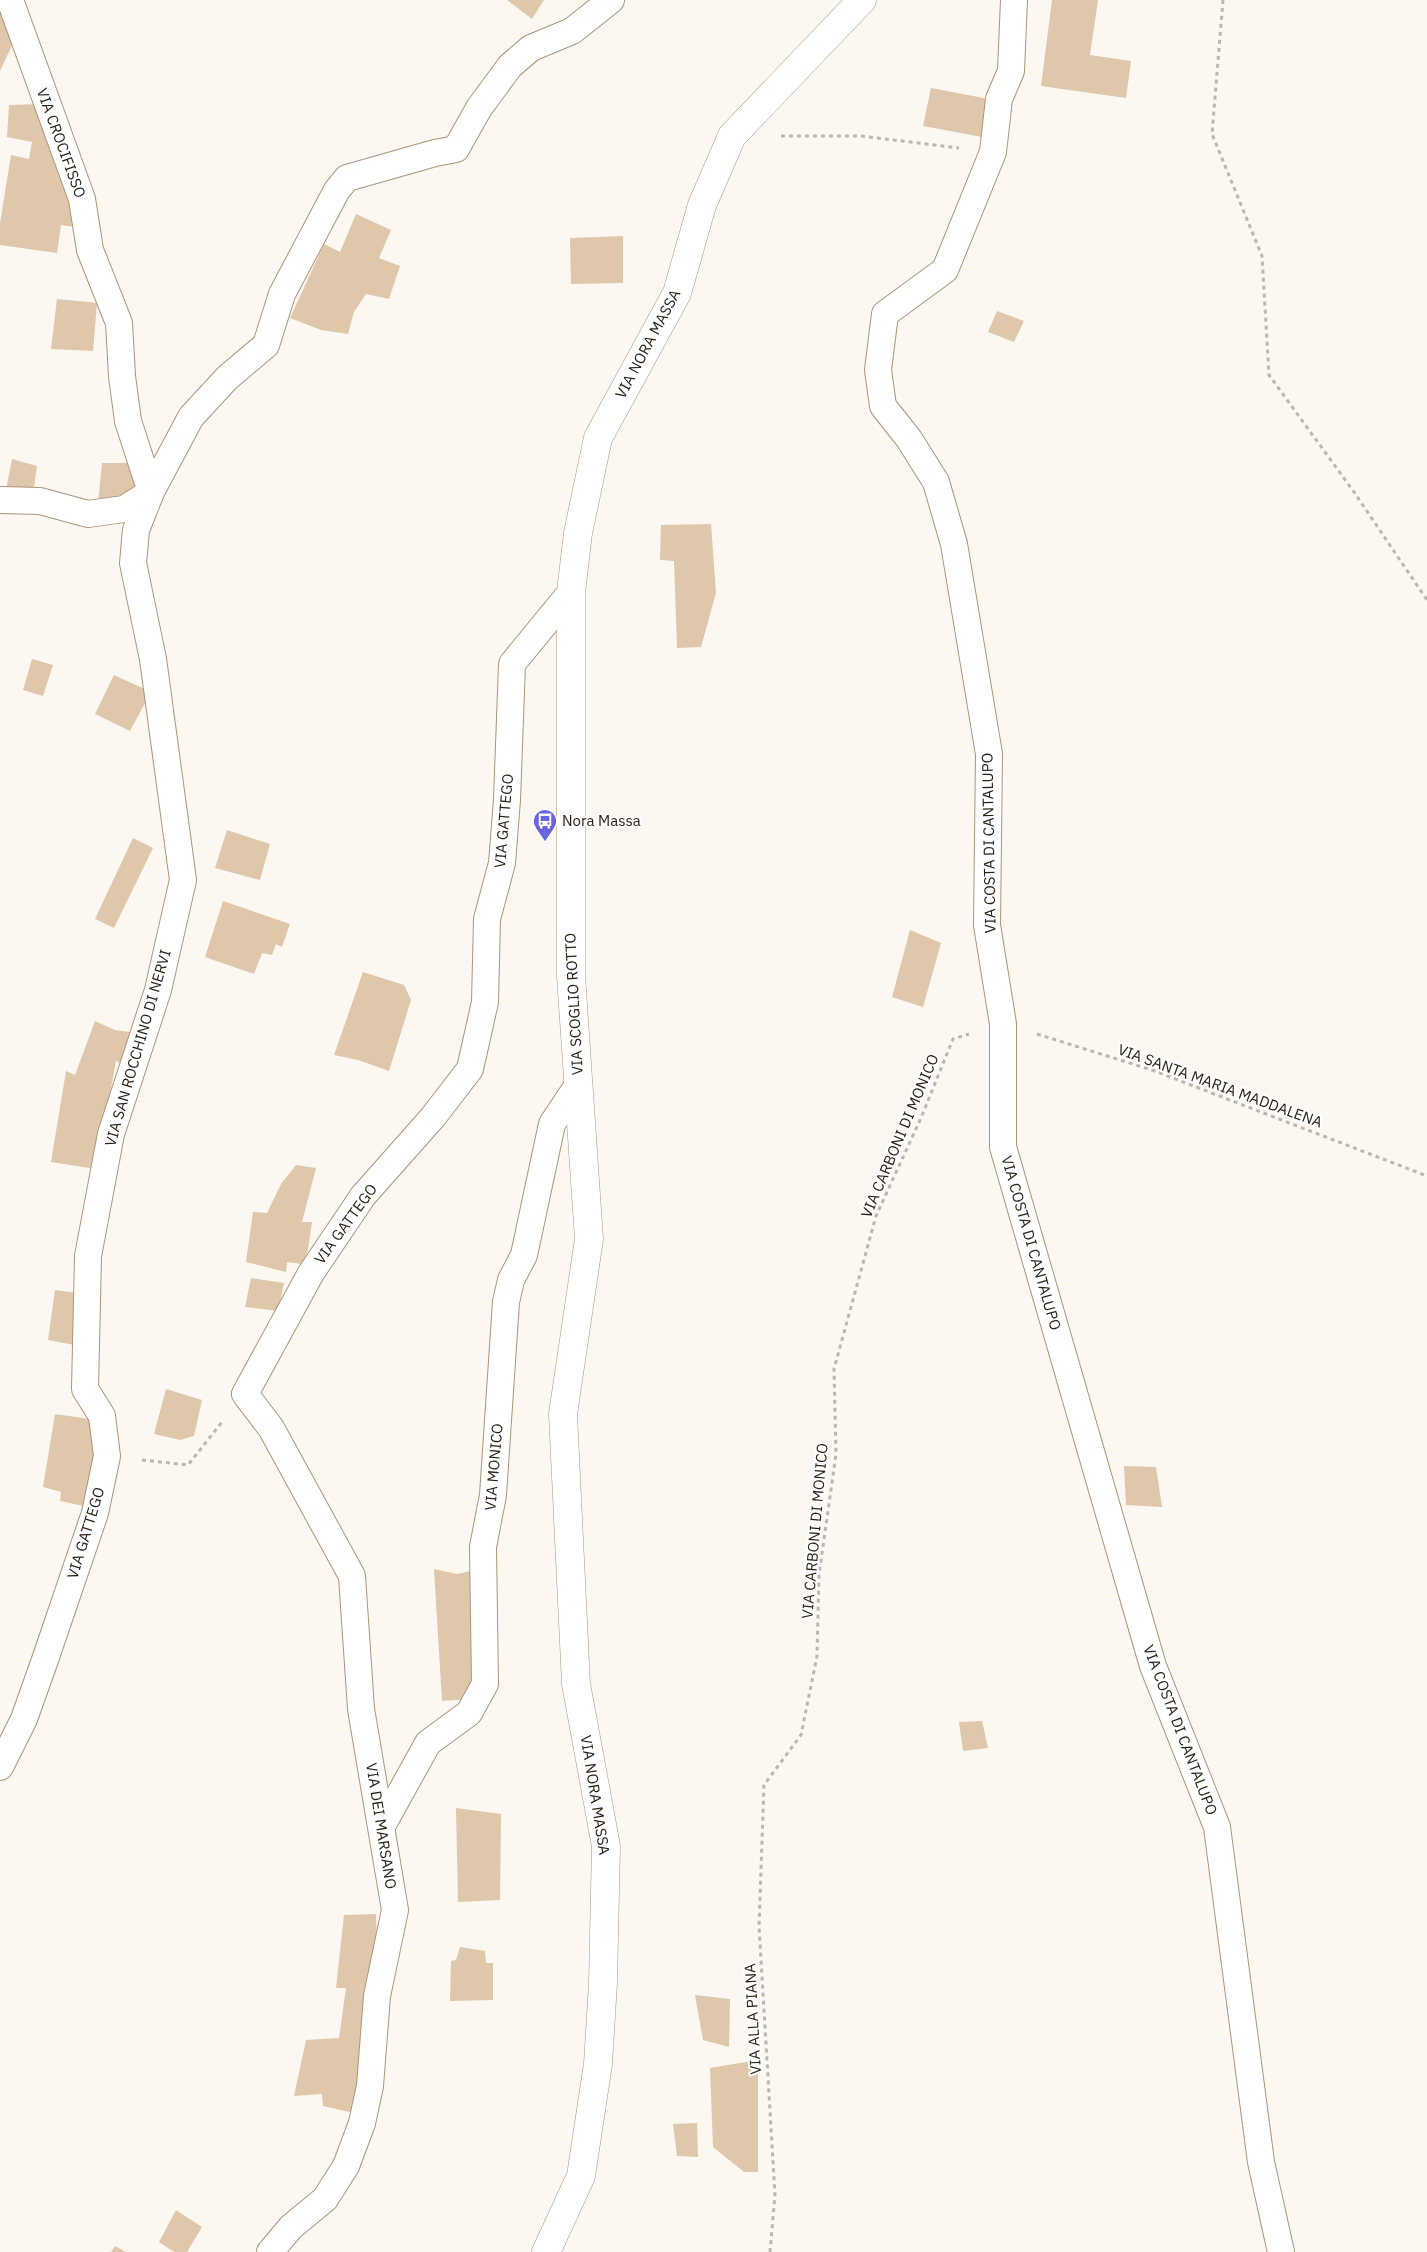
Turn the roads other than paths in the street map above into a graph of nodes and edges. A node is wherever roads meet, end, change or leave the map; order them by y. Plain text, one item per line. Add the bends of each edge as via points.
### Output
1 (10, 0) edge
2 (611, 0) edge
3 (862, 0) edge
4 (1014, 0) edge
5 (151, 492) junction
6 (0, 500) edge
7 (570, 592) junction
8 (578, 1085) junction
9 (245, 1394) joint
10 (563, 1414) joint
11 (107, 1456) joint
12 (0, 1767) edge
13 (382, 1826) junction
14 (270, 2252) edge
15 (546, 2252) edge
16 (1282, 2252) edge

1 - 5 street, VIA CROCIFISSO via 82,199 90,250 119,323 128,421
2 - 5 street, VIA SAN ROCCHINO DI NERVI via 572,31 531,48 510,66 479,108 456,149 347,178 336,190 282,294 266,344 227,378 192,417
3 - 7 street, VIA NORA MASSA via 732,136 702,204 677,293 598,438 578,533
4 - 16 street, VIA COSTA DI CANTALUPO via 1011,71 999,99 993,152 945,270 885,314 878,370 883,406 936,482 954,544 989,754 987,924 1002,1024 1003,1148 1153,1666 1217,1827 1261,2162
5 - 6 street via 124,509 88,514 40,501
5 - 11 street, VIA SAN ROCCHINO DI NERVI via 136,530 133,562 153,659 183,880 158,990 112,1134 88,1256 85,1388 102,1416
7 - 8 street, VIA SCOGLIO ROTTO via 571,976
7 - 9 street, VIA GATTEGO via 512,664 508,800 502,863 487,919 485,1002 470,1069 433,1117 363,1196 311,1273
8 - 10 street, VIA SCOGLIO ROTTO via 589,1238
8 - 13 street, VIA MONICO via 552,1124 524,1255 511,1280 506,1302 493,1495 483,1547 485,1684 469,1713 428,1743
9 - 13 street, VIA DEI MARSANO via 271,1428 352,1576 361,1710
10 - 15 street, VIA NORA MASSA via 576,1684 606,1846 598,2064 581,2176
11 - 12 street, VIA GATTEGO via 95,1513 49,1648 24,1719
13 - 14 street, VIA DEI MARSANO via 395,1910 377,1996 370,2086 362,2123 346,2166 325,2199 291,2227

